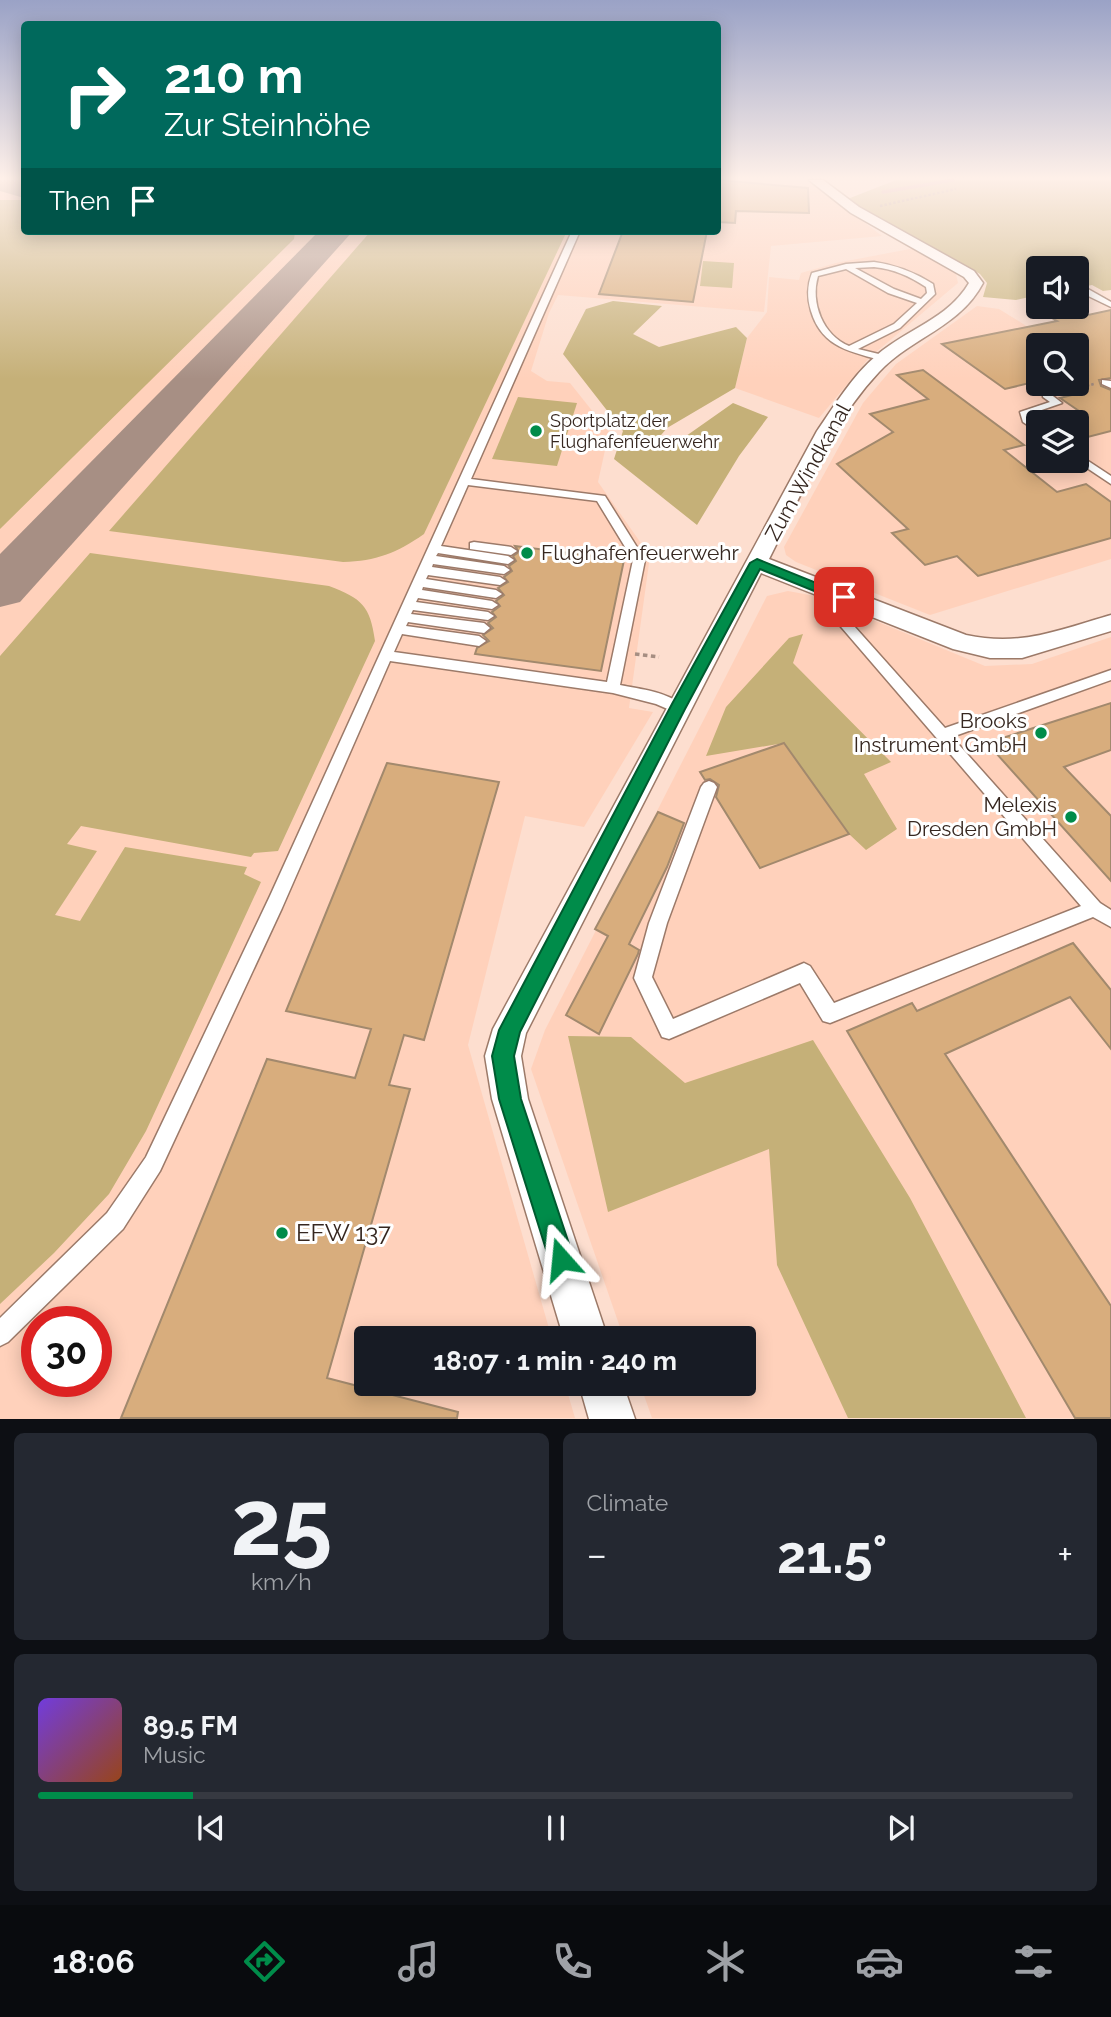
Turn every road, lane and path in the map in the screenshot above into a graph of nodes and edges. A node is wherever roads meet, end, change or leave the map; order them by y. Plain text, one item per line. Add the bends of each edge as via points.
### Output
1 (569, 246) edge
2 (920, 246) edge
3 (846, 266) junction
4 (1089, 293) edge
5 (923, 302) junction
6 (1111, 305) edge
7 (850, 349) junction
8 (884, 358) junction
9 (1108, 384) edge
10 (1089, 387) edge
11 (1047, 396) edge
12 (1032, 410) edge
13 (1089, 465) edge
14 (464, 481) junction
15 (1111, 481) edge
16 (757, 563) junction
17 (418, 583) junction
18 (496, 594) junction
19 (844, 597) junction
20 (1111, 622) edge
21 (386, 656) junction
22 (1111, 676) edge
23 (613, 688) junction
24 (677, 708) junction
25 (941, 735) junction
26 (709, 787) dead end
27 (1094, 909) junction
28 (1111, 919) edge
29 (582, 1326) edge
30 (0, 1334) edge
31 (605, 1396) edge
32 (612, 1419) edge

1 - 14 lane
2 - 8 street, Zum Windkanal via 976,282 969,299
3 - 5 lane via 891,291
3 - 5 lane via 886,263 914,274 930,286 931,294
3 - 7 lane via 814,275 811,285 813,306 830,338
4 - 6 lane
5 - 7 lane via 897,326
7 - 8 lane
8 - 16 street, Zum Windkanal via 861,381 811,457
9 - 10 path
11 - 12 lane via 1057,403
13 - 15 lane
14 - 17 lane
14 - 23 lane via 601,498 639,560
16 - 19 street
16 - 24 street, Zum Windkanal
17 - 18 lane
17 - 18 lane
17 - 18 lane
17 - 18 lane
17 - 18 lane
17 - 21 lane
19 - 20 street via 962,643 990,649 1022,649
19 - 25 lane via 839,618
21 - 23 lane
21 - 30 lane via 153,1164 116,1221
22 - 25 lane
23 - 24 lane
24 - 29 street, Zum Windkanal via 510,1030 503,1056 510,1099
25 - 27 lane
26 - 27 lane via 657,923 643,978 669,1030 804,972 830,1014
27 - 28 lane
31 - 32 street

